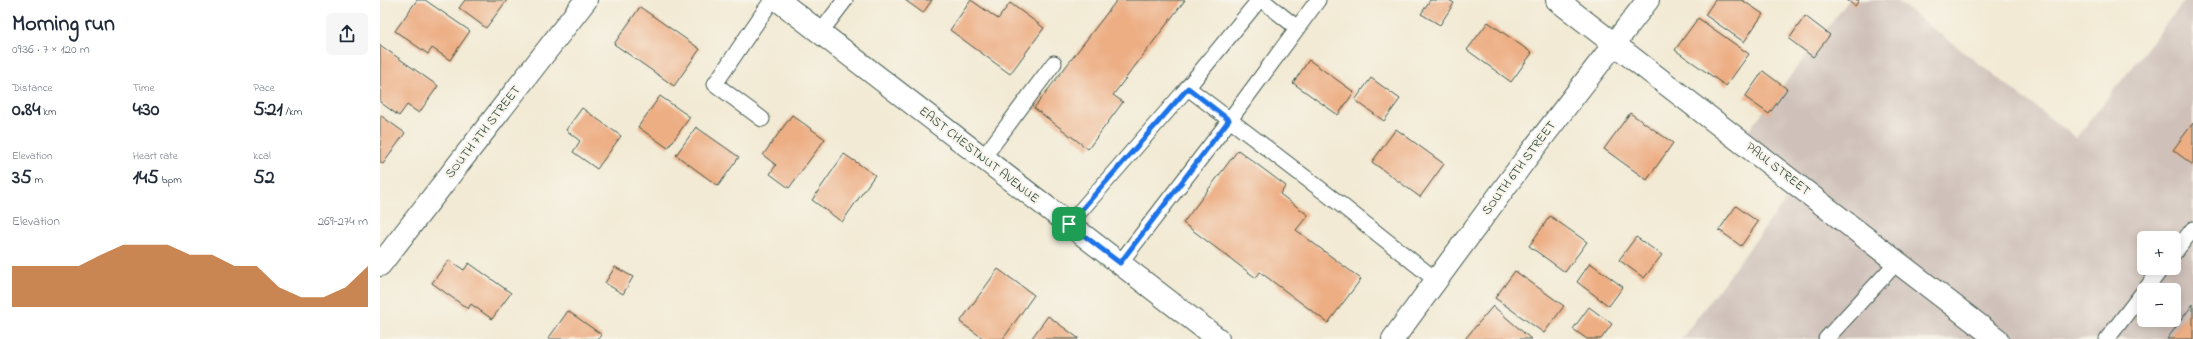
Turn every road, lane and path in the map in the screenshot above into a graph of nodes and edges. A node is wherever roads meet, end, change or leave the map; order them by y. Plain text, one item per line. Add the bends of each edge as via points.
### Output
1 (586, 0) edge
2 (772, 0) edge
3 (778, 0) edge
4 (845, 0) edge
5 (1260, 0) edge
6 (1318, 0) edge
7 (1557, 0) edge
8 (1648, 0) edge
9 (1296, 27) junction
10 (820, 33) junction
11 (1614, 44) junction
12 (1054, 63) dead end
13 (1188, 88) junction
14 (762, 119) dead end
15 (1229, 120) junction
16 (983, 158) junction
17 (1069, 224) junction
18 (2193, 229) edge
19 (2181, 244) edge
20 (1898, 262) junction
21 (1120, 263) junction
22 (380, 265) edge
23 (1436, 280) junction
24 (2137, 301) edge
25 (1218, 339) edge
26 (1393, 339) edge
27 (1826, 339) edge
28 (1997, 339) edge
29 (2107, 339) edge

1 - 22 street, SOUTH 7TH STREET
2 - 14 lane via 715,84
3 - 10 street, EAST CHESTNUT AVENUE
4 - 10 lane
5 - 9 lane
5 - 13 lane
6 - 9 lane
7 - 11 street, PAUL STREET
8 - 11 street, SOUTH 6TH STREET
9 - 15 lane
10 - 16 street, EAST CHESTNUT AVENUE
11 - 20 street, PAUL STREET
11 - 23 street, SOUTH 6TH STREET
12 - 16 lane
13 - 15 lane
13 - 17 lane
15 - 21 lane
15 - 23 lane
16 - 17 street, EAST CHESTNUT AVENUE
17 - 21 street, EAST CHESTNUT AVENUE
18 - 19 lane
20 - 27 lane
20 - 28 street, PAUL STREET
21 - 25 street, EAST CHESTNUT AVENUE
23 - 26 street, SOUTH 6TH STREET
24 - 29 lane

